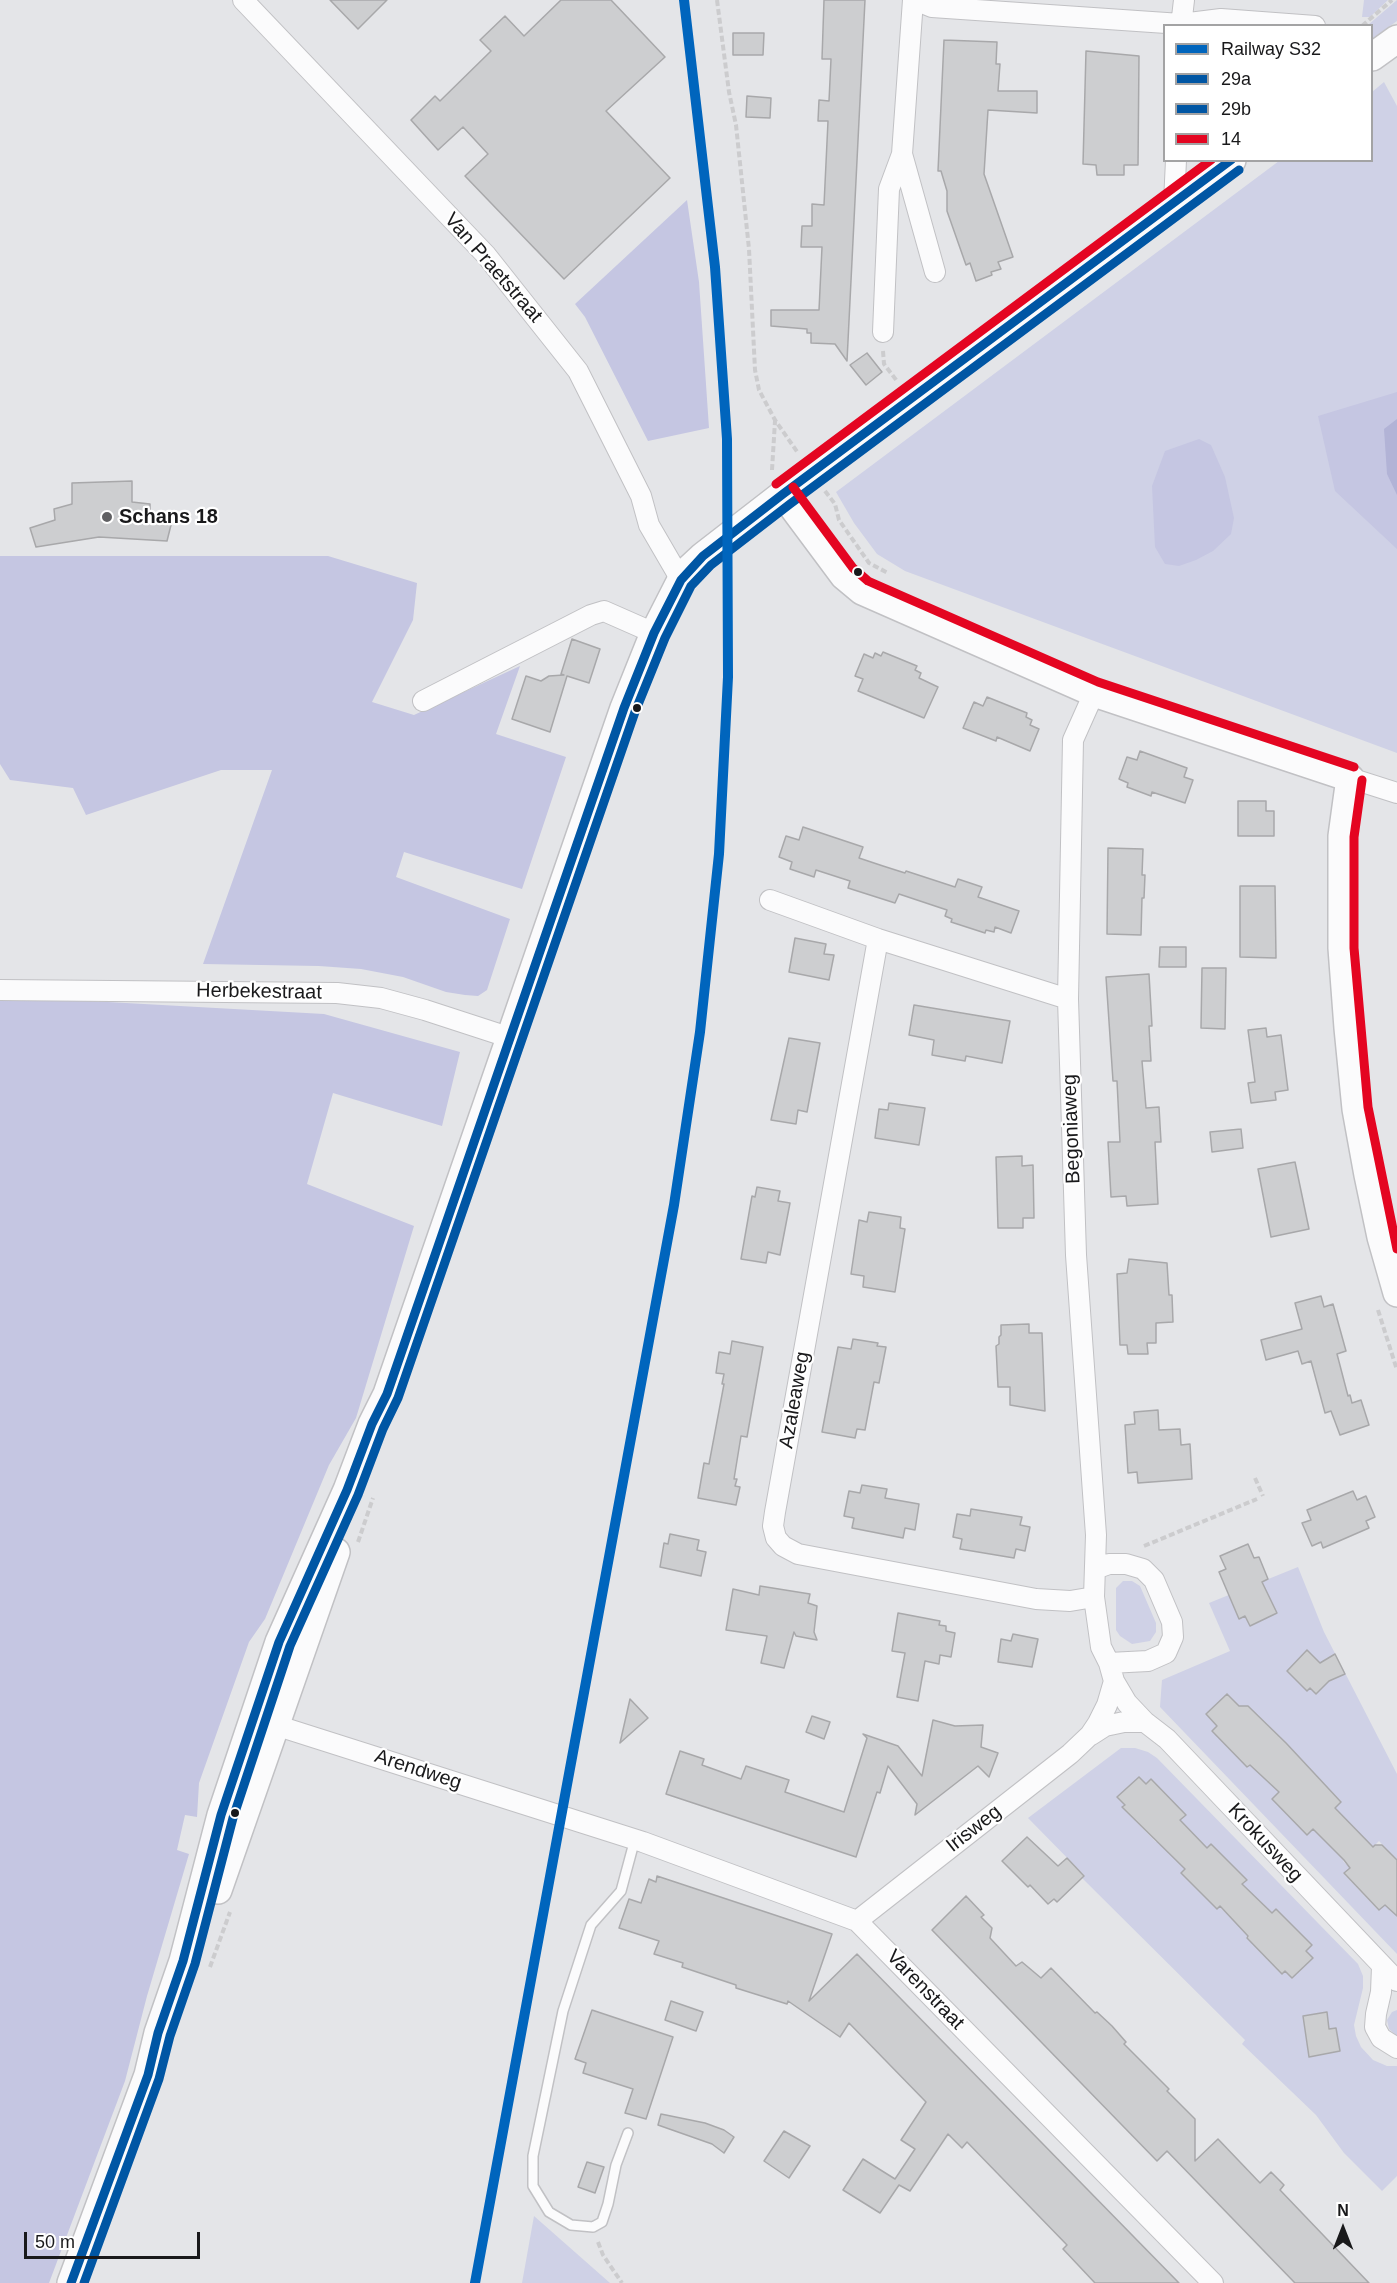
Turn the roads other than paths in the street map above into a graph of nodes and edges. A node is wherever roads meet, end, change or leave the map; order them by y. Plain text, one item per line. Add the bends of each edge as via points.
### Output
1 (243, 0) edge
2 (914, 0) edge
3 (1184, 0) edge
4 (1167, 24) edge
5 (1181, 24) edge
6 (1188, 24) edge
7 (1288, 24) edge
8 (1397, 39) edge
9 (1373, 56) edge
10 (902, 154) junction
11 (1176, 162) edge
12 (1229, 162) edge
13 (1174, 203) junction
14 (935, 272) dead end
15 (883, 332) dead end
16 (777, 485) junction
17 (681, 580) junction
18 (654, 633) junction
19 (1094, 693) junction
20 (423, 701) dead end
21 (1350, 778) junction
22 (1397, 793) edge
23 (770, 900) dead end
24 (878, 939) junction
25 (0, 990) edge
26 (1068, 999) junction
27 (511, 1038) junction
28 (1397, 1293) edge
29 (387, 1394) junction
30 (1095, 1569) junction
31 (1094, 1597) junction
32 (1111, 1672) junction
33 (1145, 1722) junction
34 (275, 1725) junction
35 (1090, 1735) junction
36 (561, 1817) joint
37 (635, 1839) junction
38 (858, 1921) junction
39 (1382, 1967) junction
40 (1397, 1981) edge
41 (1397, 2048) edge
42 (148, 2075) junction
43 (628, 2133) dead end
44 (71, 2283) edge
45 (1213, 2283) edge

1 - 17 street, Van Praetstraat via 486,255 578,371 641,496 649,525
2 - 4 street via 932,7
2 - 10 street
3 - 5 street
6 - 7 street via 1221,19
8 - 9 main road
10 - 14 street
10 - 15 street via 889,189
11 - 13 street
12 - 13 main road
13 - 16 main road
16 - 17 main road
16 - 19 main road via 844,576 862,591
17 - 18 main road
18 - 20 street via 604,611
18 - 27 main road via 624,708
19 - 21 main road
19 - 26 street, Begoniaweg via 1073,740
21 - 22 street
21 - 28 main road via 1342,836 1342,948 1348,1028 1368,1175
23 - 24 street
24 - 26 street
24 - 31 street, Azaleaweg via 772,1526 783,1546 798,1554 1036,1599 1070,1601
25 - 27 street, Herbekestraat via 337,993 381,998
26 - 30 street, Begoniaweg via 1076,1255
27 - 29 main road
29 - 34 main road via 380,1427
29 - 42 main road via 279,1642 228,1793
30 - 31 street
30 - 32 street via 1109,1564 1143,1569 1154,1580 1172,1622 1173,1637 1166,1653
31 - 32 street via 1097,1632
32 - 33 street via 1127,1703
32 - 35 street, Irisweg via 1107,1705
33 - 35 street, Irisweg via 1105,1726
33 - 39 street, Krokusweg via 1167,1739
34 - 36 street, Arendweg
34 - 42 main road via 182,1996
35 - 38 street, Irisweg
36 - 37 street, Varenstraat
37 - 38 street, Varenstraat
37 - 43 lane via 621,1891 591,1925 564,2011 533,2156 533,2186 549,2212 571,2225 593,2227 602,2222
38 - 45 street, Varenstraat
39 - 40 street, Krokusweg
39 - 41 street via 1376,2027 1381,2038
42 - 44 main road

